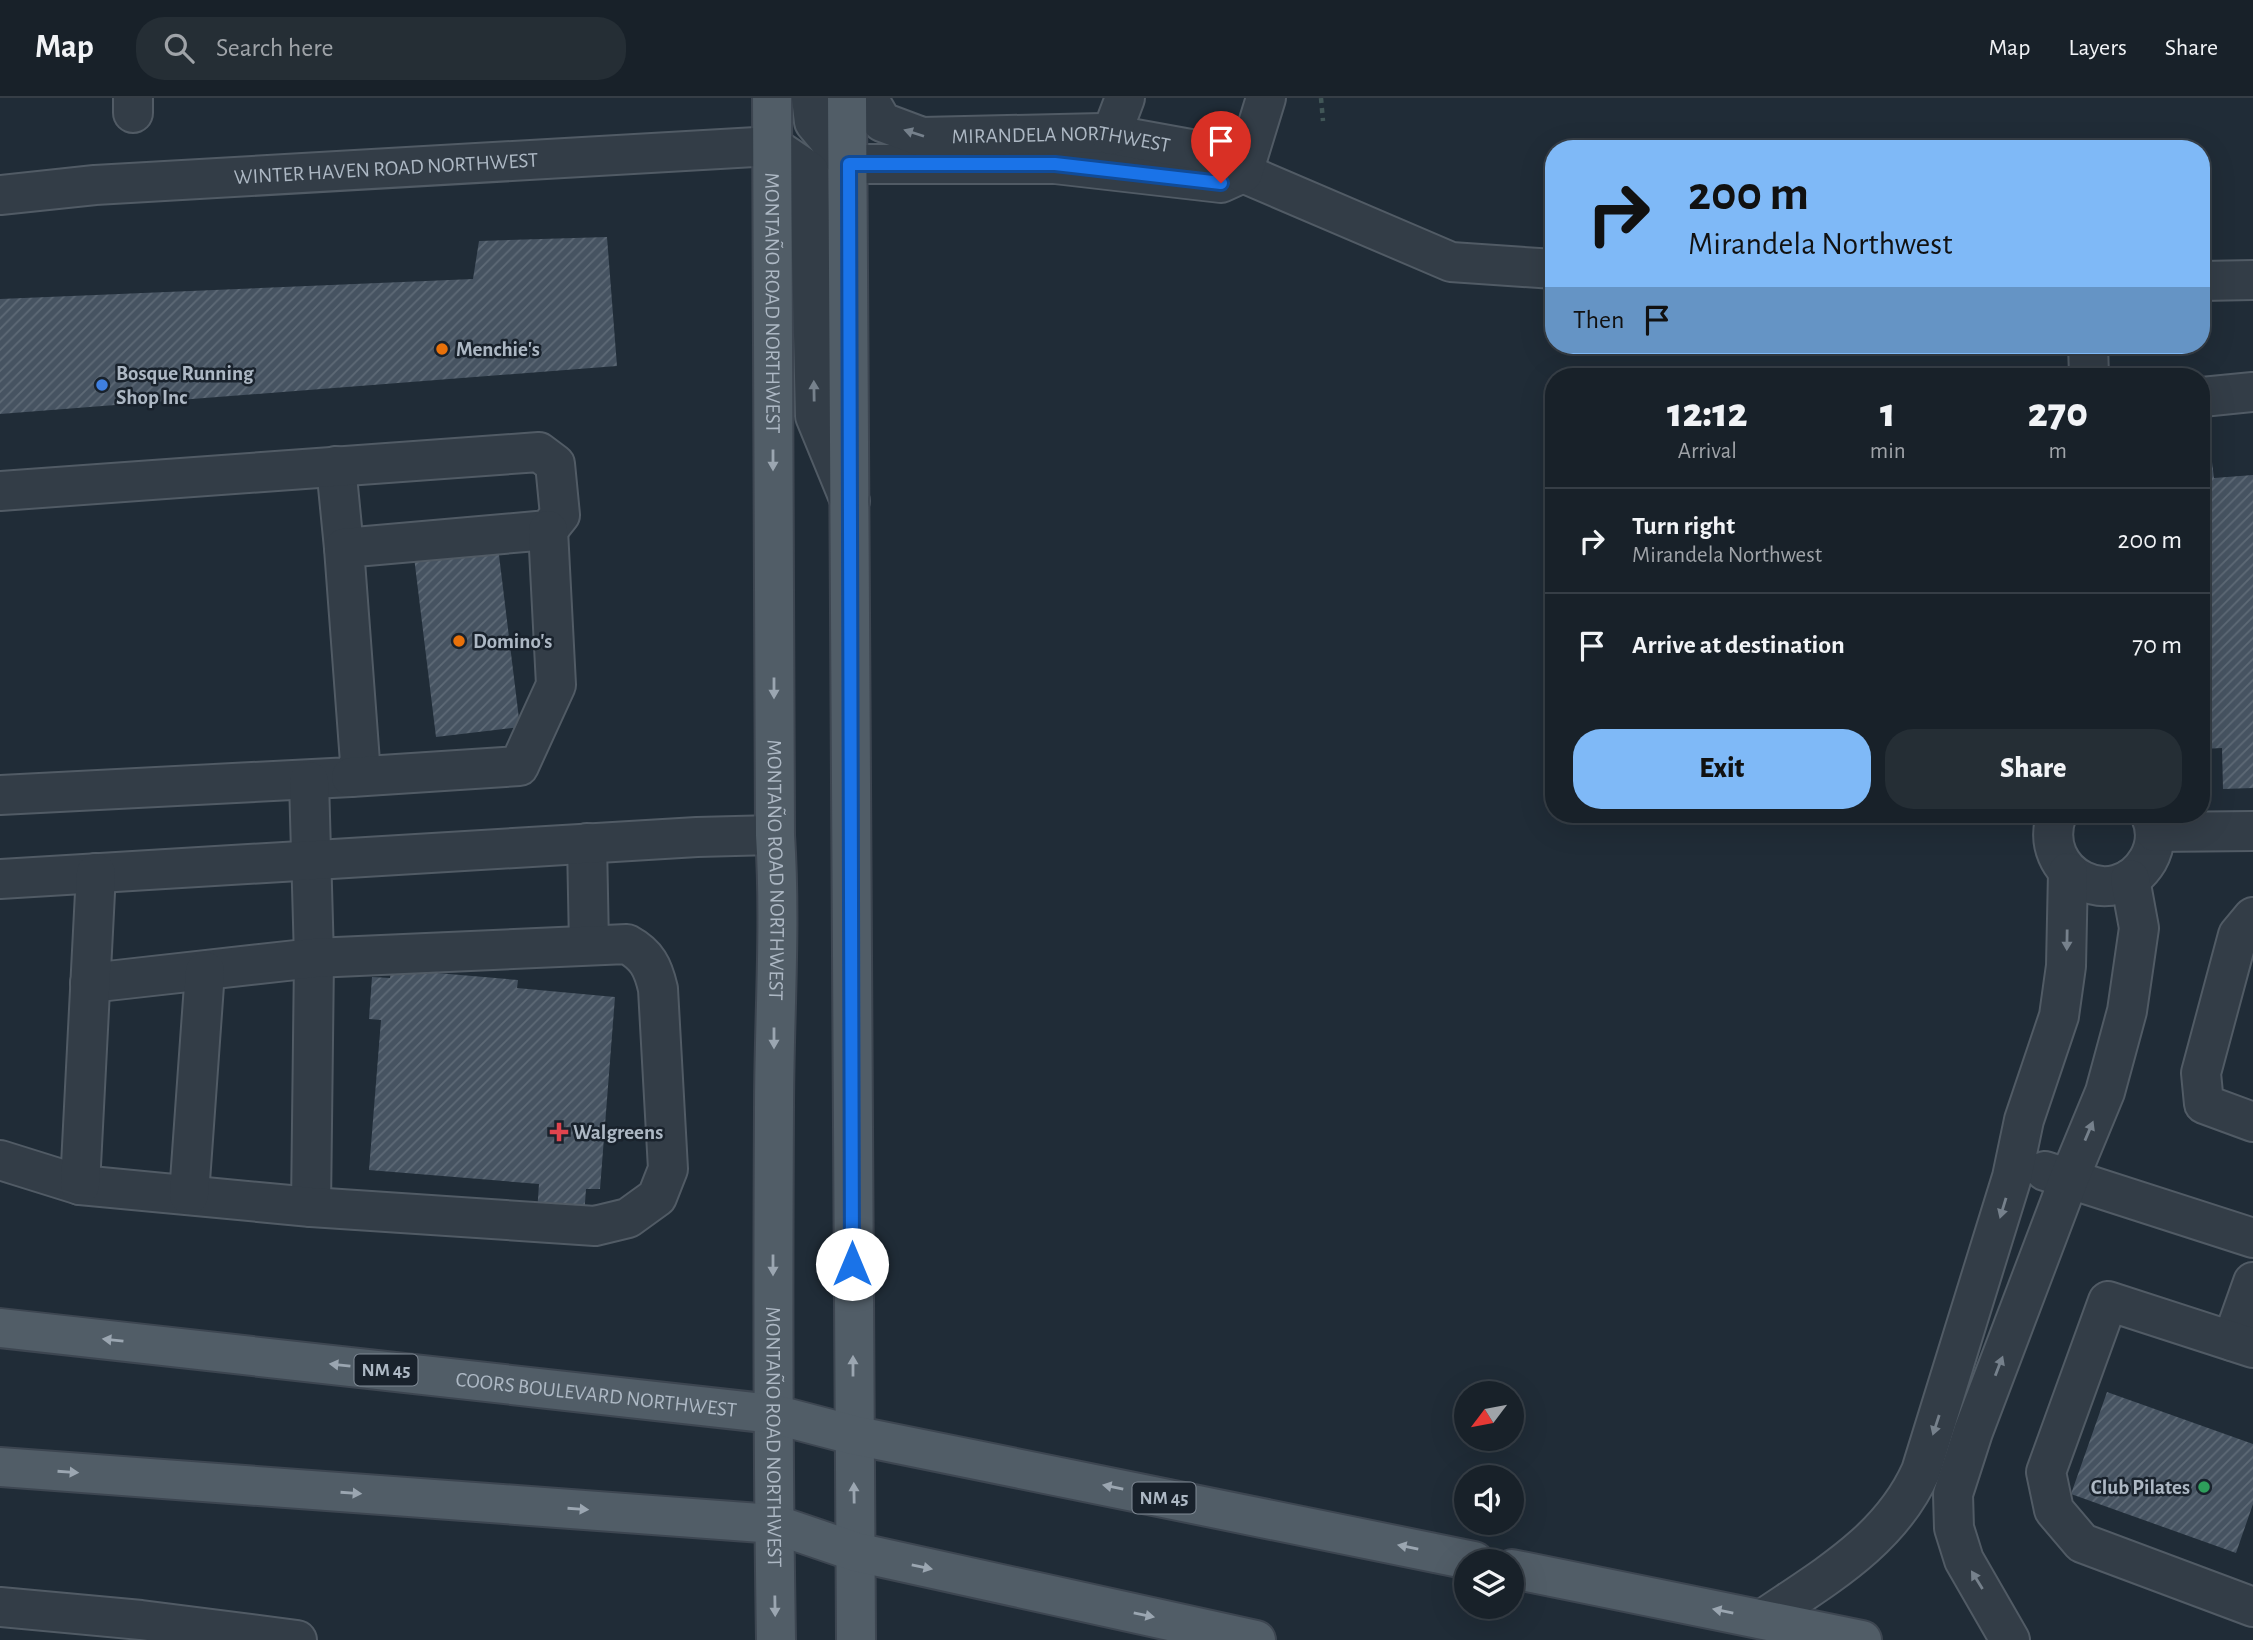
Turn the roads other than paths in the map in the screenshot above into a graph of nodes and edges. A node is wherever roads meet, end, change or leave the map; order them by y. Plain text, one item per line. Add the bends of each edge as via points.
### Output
1 (772, 98) edge
2 (811, 98) edge
3 (847, 98) edge
4 (868, 98) edge
5 (1125, 98) edge
6 (1266, 98) edge
7 (1111, 135) junction
8 (772, 146) junction
9 (849, 164) junction
10 (1243, 173) junction
11 (0, 195) edge
12 (1545, 269) edge
13 (2253, 280) edge
14 (2210, 281) edge
15 (2253, 392) edge
16 (2210, 396) edge
17 (336, 467) junction
18 (0, 491) edge
19 (850, 501) junction
20 (548, 530) junction
21 (344, 548) junction
22 (351, 777) junction
23 (309, 781) junction
24 (0, 795) edge
25 (2056, 823) edge
26 (2152, 823) edge
27 (2253, 831) edge
28 (775, 835) junction
29 (587, 843) junction
30 (313, 860) junction
31 (2068, 872) junction
32 (96, 873) junction
33 (0, 879) edge
34 (2130, 879) junction
35 (2253, 917) edge
36 (589, 945) junction
37 (314, 958) junction
38 (205, 971) junction
39 (90, 983) junction
40 (2253, 1122) edge
41 (0, 1160) edge
42 (2016, 1161) junction
43 (2069, 1178) junction
44 (80, 1185) junction
45 (189, 1195) junction
46 (311, 1207) junction
47 (2253, 1238) edge
48 (2253, 1282) edge
49 (0, 1328) edge
50 (2243, 1344) edge
51 (773, 1414) junction
52 (853, 1434) junction
53 (0, 1467) edge
54 (774, 1524) junction
55 (856, 1552) junction
56 (1454, 1557) edge
57 (1524, 1571) edge
58 (0, 1607) edge
59 (2253, 1607) edge
60 (1763, 1619) junction
61 (297, 1640) edge
62 (776, 1640) edge
63 (856, 1640) edge
64 (1256, 1640) edge
65 (1862, 1640) edge
66 (2010, 1640) edge

1 - 8 main road, MONTAÑO ROAD NORTHWEST
2 - 9 street via 814,122
3 - 9 main road
7 -> 4 street, MIRANDELA NORTHWEST via 922,137 882,122
5 - 7 street
6 - 10 street
7 - 10 street, MIRANDELA NORTHWEST via 1218,154
8 - 11 street, WINTER HAVEN ROAD NORTHWEST via 95,185
19 -> 8 street via 815,416 809,171
8 -> 28 main road, MONTAÑO ROAD NORTHWEST
9 - 10 street, MIRANDELA NORTHWEST via 1055,164 1221,183
9 - 19 main road
10 - 12 street via 1451,262
13 - 14 street
15 - 16 street
17 - 18 street
17 - 20 street via 539,452 555,464 560,515
17 - 21 street
52 -> 19 main road
20 - 21 street
20 - 22 street via 556,685 519,766
21 - 22 street via 360,762
22 - 23 street
23 - 24 street
23 - 30 street
25 - 31 street via 2057,858
26 - 27 street
26 - 34 street via 2152,853
28 - 29 street
28 -> 51 main road, MONTAÑO ROAD NORTHWEST
29 - 30 street
29 - 36 street
30 - 32 street
30 - 37 street
31 - 34 street via 2098,886
31 -> 42 street via 2066,966 2059,1016 2024,1120
32 - 33 street
32 - 39 street
43 -> 34 street via 2105,1092 2127,1011 2139,928
35 - 40 street via 2238,935 2202,1073 2204,1104
36 - 37 street
36 - 46 street via 627,944 644,953 654,970 668,1169 657,1197 628,1218 595,1226
37 - 38 street
37 - 46 street
38 - 39 street
38 - 45 street
39 - 44 street
41 - 44 street
42 - 43 street
42 -> 60 street via 1941,1412 1909,1497 1857,1554
43 - 47 street
66 -> 43 street via 1964,1560 1954,1528 1953,1494
44 - 45 street
45 - 46 street
48 - 50 street
51 -> 49 main road, COORS BOULEVARD NORTHWEST / NM 45
50 - 59 street via 2108,1301 2046,1472 2054,1510 2082,1543
51 - 52 main road, COORS BOULEVARD NORTHWEST / NM 45
51 - 54 main road, MONTAÑO ROAD NORTHWEST
55 -> 52 main road
56 -> 52 main road, COORS BOULEVARD NORTHWEST / NM 45
53 -> 54 main road
54 - 55 main road
54 -> 62 main road, MONTAÑO ROAD NORTHWEST
55 - 63 main road
55 -> 64 main road
60 -> 57 main road
58 - 61 street
60 - 65 main road

